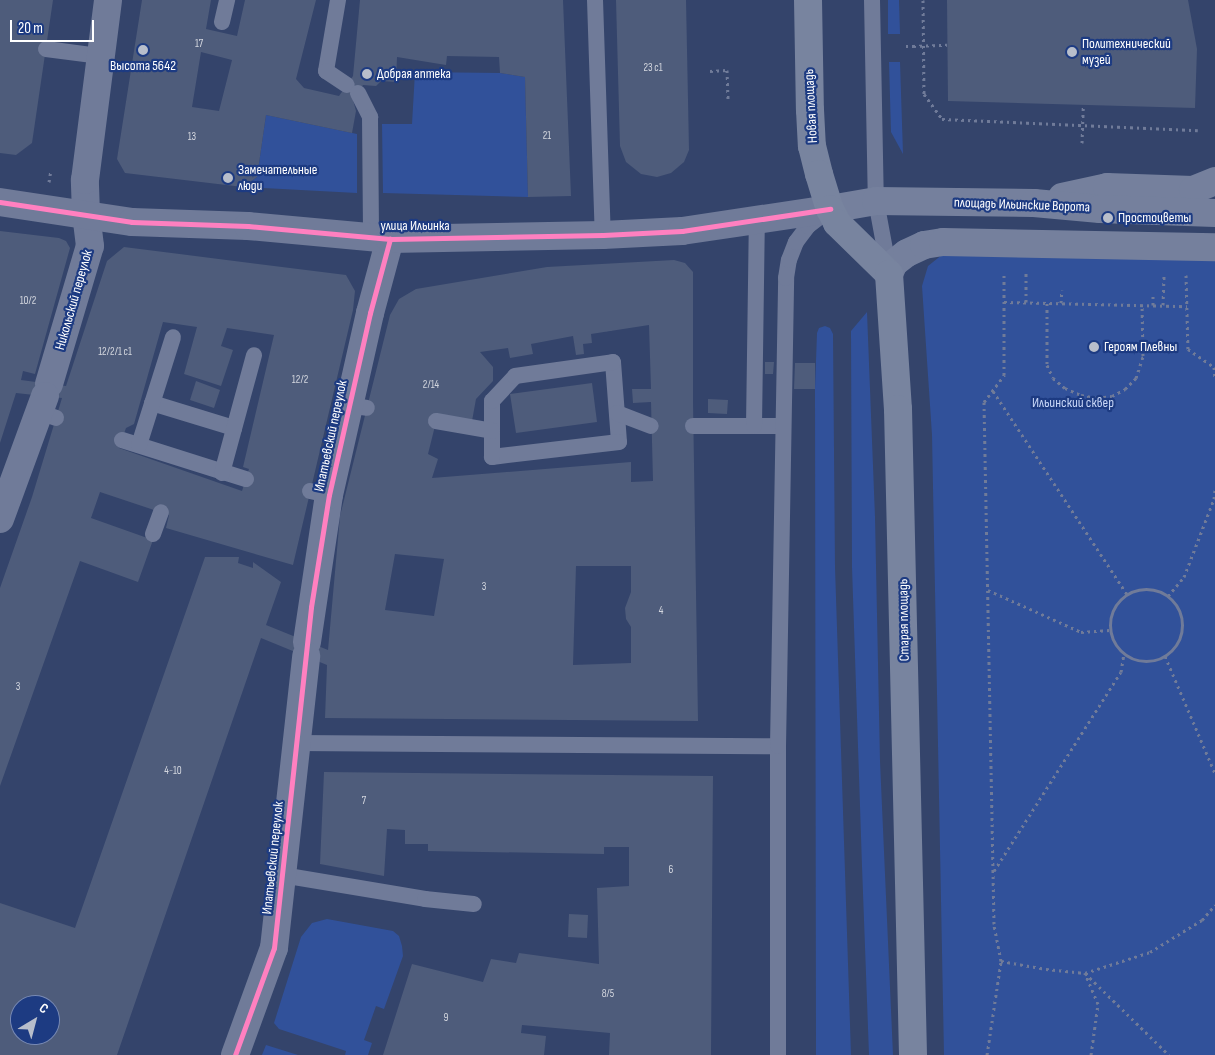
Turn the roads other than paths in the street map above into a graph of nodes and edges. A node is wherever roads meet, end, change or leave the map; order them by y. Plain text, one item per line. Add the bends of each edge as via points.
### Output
1 (108, 0) edge
2 (227, 0) edge
3 (338, 0) edge
4 (595, 0) edge
5 (808, 0) edge
6 (872, 0) edge
7 (222, 22) dead end
8 (46, 49) dead end
9 (99, 56) junction
10 (1215, 181) edge
11 (876, 201) junction
12 (0, 202) edge
13 (1034, 203) junction
14 (830, 209) junction
15 (1215, 213) edge
16 (86, 214) junction
17 (756, 220) junction
18 (603, 235) junction
19 (380, 238) junction
20 (1215, 247) edge
21 (889, 274) junction
22 (173, 337) dead end
23 (254, 356) dead end
24 (152, 403) junction
25 (617, 413) junction
26 (436, 421) dead end
27 (651, 426) dead end
28 (693, 426) dead end
29 (754, 426) junction
30 (783, 426) junction
31 (234, 428) junction
32 (492, 431) junction
33 (122, 440) dead end
34 (139, 445) junction
35 (222, 473) junction
36 (246, 479) dead end
37 (3, 503) edge
38 (161, 512) dead end
39 (154, 534) dead end
40 (296, 743) junction
41 (778, 746) junction
42 (282, 875) junction
43 (474, 904) dead end
44 (235, 1055) edge
45 (778, 1055) edge
46 (913, 1055) edge

1 - 9 street, Никольский переулок
2 - 7 lane
3 - 19 lane via 326,71 352,89 370,117
4 - 18 lane
5 - 14 main road, Новая площадь via 812,146
6 - 11 lane
8 - 9 lane
9 - 16 street, Никольский переулок via 85,180
10 - 13 main road via 1181,191 1108,187
11 - 13 main road, площадь Ильинские Ворота
11 - 14 main road, площадь Ильинские Ворота
11 - 21 lane
12 - 16 street, улица Ильинка
13 - 15 main road, площадь Ильинские Ворота
14 - 17 street, улица Ильинка
14 - 21 main road via 846,233
14 - 30 lane via 808,226 796,242 789,260
16 - 19 street, улица Ильинка via 132,222 248,226
16 - 37 street, Никольский переулок via 90,246 47,402
17 - 18 street, улица Ильинка via 682,231
17 - 29 lane
18 - 19 street, улица Ильинка
19 - 40 street, Ипатьевский переулок via 358,407 320,493
20 - 21 main road via 943,242 924,245 907,253 894,263
21 - 46 main road, Старая площадь via 899,418
22 - 24 lane
23 - 31 lane
24 - 31 lane
24 - 34 lane
25 - 27 lane
25 - 32 lane via 619,442 492,457
25 - 32 lane via 613,362 515,376 492,401
26 - 32 lane
28 - 29 lane
29 - 30 lane
30 - 41 lane
31 - 35 lane
33 - 34 lane
34 - 35 lane via 178,463
35 - 36 lane
38 - 39 lane
40 - 41 lane
40 - 42 street, Ипатьевский переулок
41 - 45 lane
42 - 43 lane
42 - 44 street, Ипатьевский переулок via 274,948

